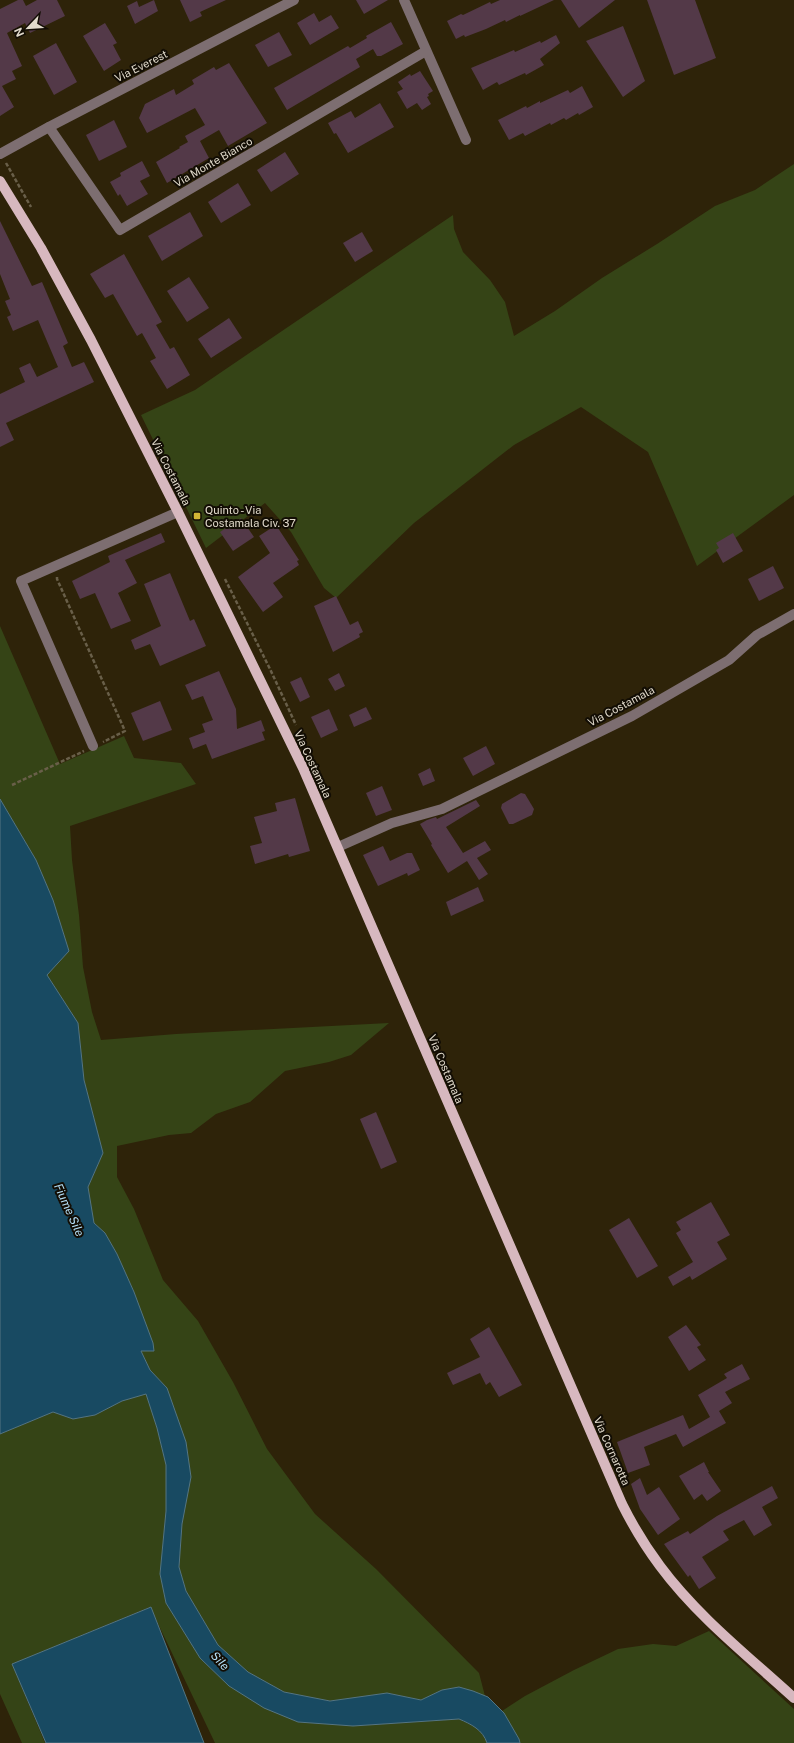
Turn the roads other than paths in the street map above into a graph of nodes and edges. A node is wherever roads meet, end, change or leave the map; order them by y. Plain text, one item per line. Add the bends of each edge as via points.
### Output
1 (294, 0) edge
2 (404, 0) edge
3 (426, 51) junction
4 (49, 127) junction
5 (466, 140) dead end
6 (0, 154) edge
7 (0, 181) edge
8 (178, 512) junction
9 (794, 614) edge
10 (93, 746) dead end
11 (338, 847) junction
12 (476, 1167) joint
13 (794, 1698) edge

1 - 4 street, Via Everest
2 - 3 street
3 - 4 street, Via Monte Bianco via 120,230
3 - 5 street
4 - 6 street, Via Everest
7 - 8 main road, Via Costamala via 41,248 91,340
8 - 10 street via 21,581
8 - 11 main road, Via Costamala via 303,768
9 - 11 street, Via Costamala via 757,634 729,660 632,716 442,809 392,823
11 - 12 main road, Via Costamala
12 - 13 main road, Via Cornarotta via 622,1504 639,1535 676,1586

